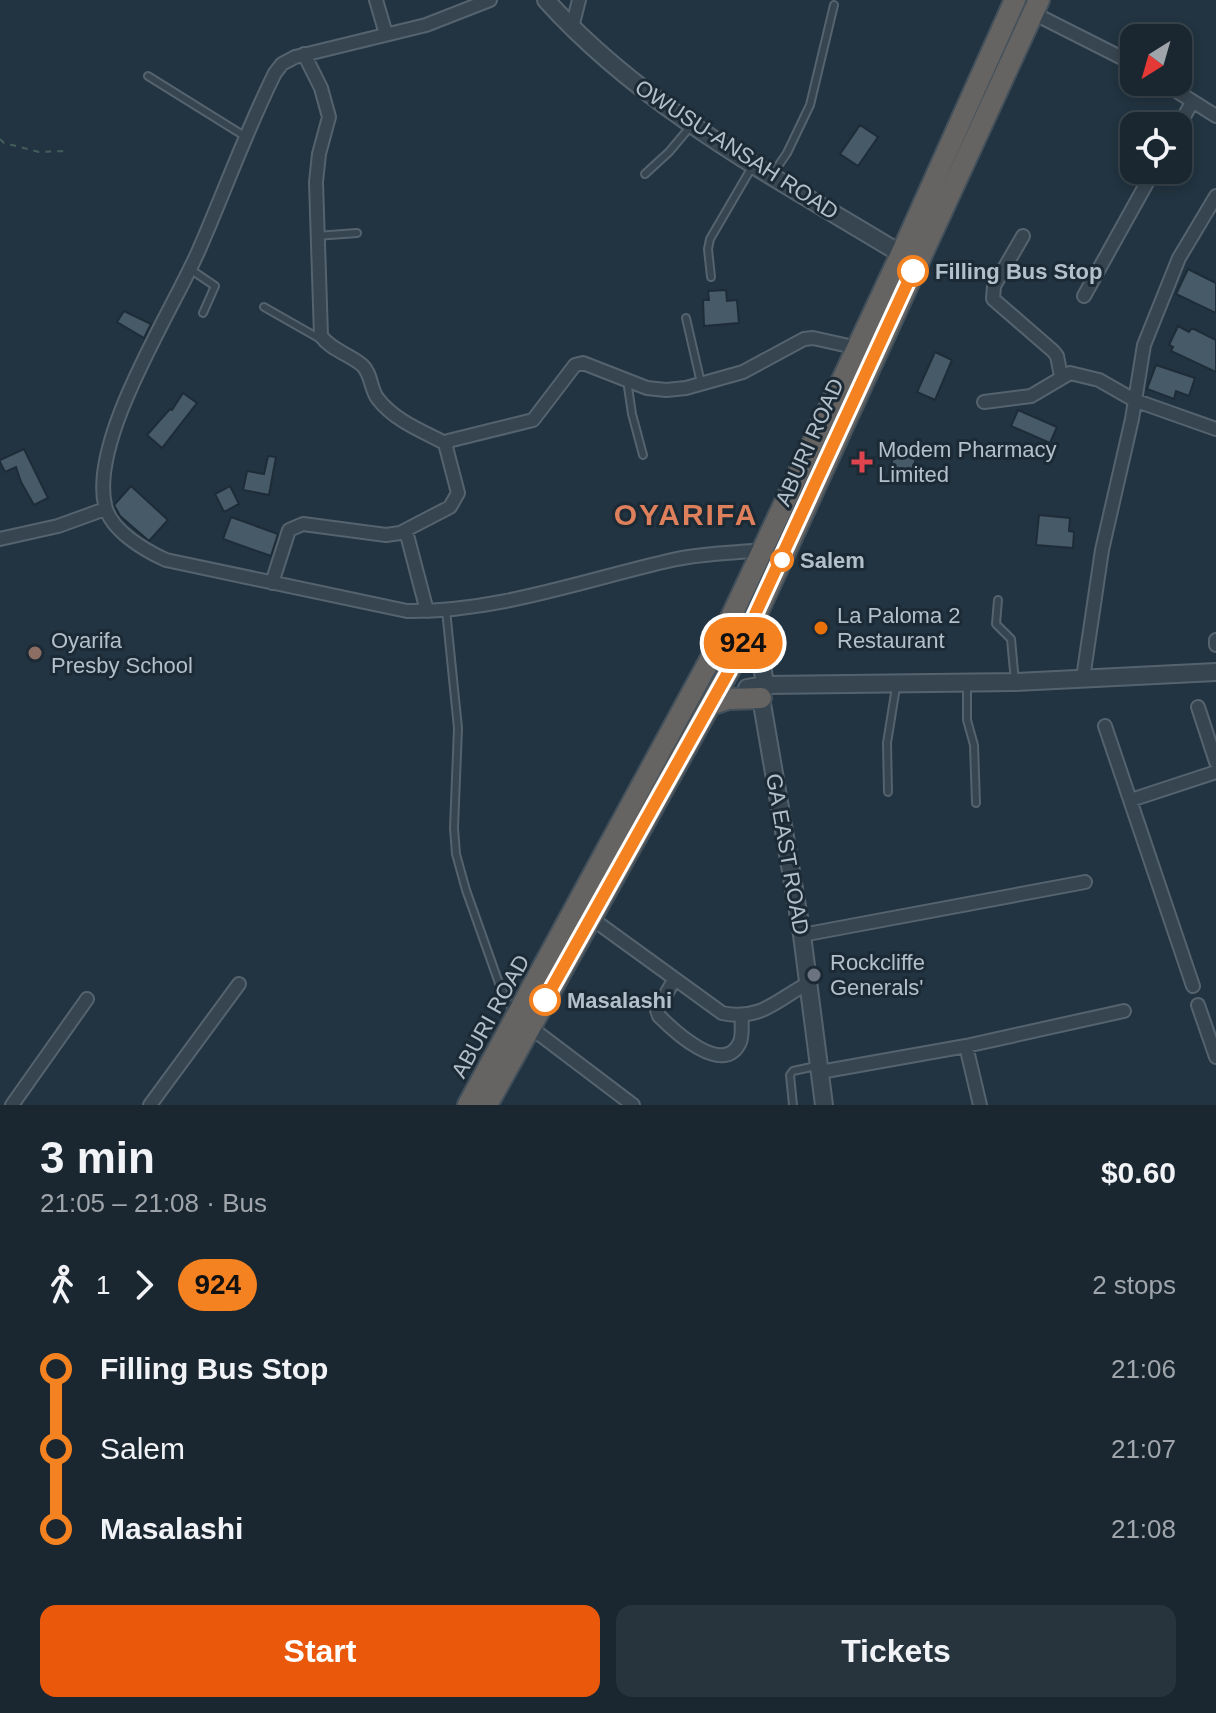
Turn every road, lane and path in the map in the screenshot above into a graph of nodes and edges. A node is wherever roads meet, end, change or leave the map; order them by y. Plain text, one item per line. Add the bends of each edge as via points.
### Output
1 (376, 0) edge
2 (490, 0) edge
3 (546, 0) edge
4 (579, 0) edge
5 (1012, 1) edge
6 (834, 5) dead end
7 (1036, 6) edge
8 (572, 27) junction
9 (386, 34) junction
10 (304, 54) junction
11 (1120, 56) edge
12 (148, 76) dead end
13 (1183, 96) edge
14 (1192, 102) junction
15 (1187, 112) edge
16 (1216, 116) edge
17 (692, 124) junction
18 (246, 137) junction
19 (0, 139) edge
20 (68, 151) dead end
21 (754, 164) junction
22 (645, 174) dead end
23 (772, 175) junction
24 (1146, 184) edge
25 (1216, 196) edge
26 (357, 233) dead end
27 (316, 236) junction
28 (1023, 236) dead end
29 (901, 254) junction
30 (190, 269) junction
31 (711, 277) dead end
32 (1084, 296) dead end
33 (264, 307) dead end
34 (203, 313) dead end
35 (686, 318) dead end
36 (325, 342) junction
37 (858, 348) junction
38 (1061, 376) junction
39 (627, 380) junction
40 (701, 383) junction
41 (1134, 400) junction
42 (984, 402) dead end
43 (1216, 429) edge
44 (447, 444) junction
45 (643, 455) dead end
46 (105, 509) junction
47 (406, 531) junction
48 (0, 539) edge
49 (764, 550) junction
50 (272, 583) junction
51 (998, 600) dead end
52 (446, 610) junction
53 (427, 611) junction
54 (755, 618) junction
55 (719, 643) junction
56 (729, 671) junction
57 (1216, 672) edge
58 (1083, 678) junction
59 (967, 682) junction
60 (1015, 682) junction
61 (896, 683) junction
62 (758, 690) junction
63 (710, 705) junction
64 (1198, 707) dead end
65 (1105, 726) dead end
66 (1216, 762) edge
67 (1216, 772) edge
68 (888, 792) dead end
69 (1131, 800) junction
70 (976, 803) dead end
71 (1085, 882) dead end
72 (591, 918) junction
73 (802, 935) junction
74 (674, 980) junction
75 (239, 984) dead end
76 (807, 984) junction
77 (1193, 986) dead end
78 (87, 999) dead end
79 (1198, 1005) dead end
80 (1124, 1011) dead end
81 (742, 1016) junction
82 (523, 1022) junction
83 (966, 1046) junction
84 (1216, 1057) edge
85 (820, 1069) junction
86 (12, 1105) edge
87 (150, 1105) edge
88 (468, 1105) edge
89 (487, 1105) edge
90 (633, 1105) edge
91 (793, 1105) edge
92 (824, 1105) edge
93 (980, 1105) edge

1 - 9 street
2 - 9 street
3 - 8 street, OWUSU-ANSAH ROAD
4 - 8 street
5 - 29 highway, ABURI ROAD
6 - 23 lane via 810,105
7 - 11 street
7 - 54 highway, ABURI ROAD
8 - 17 street, OWUSU-ANSAH ROAD via 618,70
9 - 10 street
10 - 18 street via 275,73
10 - 27 street via 329,117 317,168
12 - 18 lane
13 - 14 street
14 - 15 street
14 - 16 street
17 - 21 street, OWUSU-ANSAH ROAD
17 - 22 lane
18 - 30 street
19 - 20 path via 39,152
21 - 23 street, OWUSU-ANSAH ROAD
21 - 31 lane via 710,239
23 - 29 street, OWUSU-ANSAH ROAD
24 - 32 street
25 - 41 street via 1179,258 1144,345
26 - 27 lane
27 - 36 street via 319,329
28 - 38 street via 994,286 993,299 1053,351
29 - 37 highway, ABURI ROAD
30 - 34 lane via 215,286
30 - 46 street via 127,395 108,449 102,484
33 - 36 lane
35 - 40 lane
36 - 44 street via 368,371 375,396 388,411
37 - 40 street via 804,339 743,372
37 - 49 highway, ABURI ROAD
38 - 41 street via 1099,380
38 - 42 street via 1041,393
39 - 40 street via 666,390
39 - 44 street via 583,363 575,365 533,420
39 - 45 lane
41 - 43 street
41 - 58 street via 1102,550
44 - 47 street via 457,499
46 - 48 street
46 - 50 street via 126,537 155,556
47 - 50 street via 386,535 294,526
47 - 53 street
49 - 52 street via 676,559 507,601
49 - 55 highway, ABURI ROAD
50 - 53 street
51 - 60 lane via 996,624 1011,639
52 - 53 street
52 - 82 lane via 458,728 456,854 500,986
54 - 56 highway, ABURI ROAD
54 - 62 street, GA EAST ROAD
55 - 56 street
55 - 82 highway, ABURI ROAD
56 - 62 street
56 - 63 highway, ABURI ROAD
57 - 58 street
58 - 60 street
59 - 60 street
59 - 61 street
59 - 70 lane
61 - 62 street
61 - 68 lane via 887,743
62 - 63 highway
62 - 73 street, GA EAST ROAD
63 - 72 highway, ABURI ROAD
64 - 66 street
65 - 69 street
67 - 69 street
69 - 77 street
71 - 73 street
72 - 74 street
72 - 82 highway, ABURI ROAD
73 - 76 street, GA EAST ROAD
74 - 81 street via 722,1013
74 - 81 street via 657,1010 659,1016 705,1051 723,1055 737,1046
75 - 87 street
76 - 81 street via 765,1011
76 - 85 street, GA EAST ROAD
78 - 86 street
79 - 84 street
80 - 83 street
82 - 88 highway, ABURI ROAD
82 - 89 highway, ABURI ROAD
82 - 90 street
83 - 85 street
83 - 93 street
85 - 91 lane via 793,1071
85 - 92 street, GA EAST ROAD

